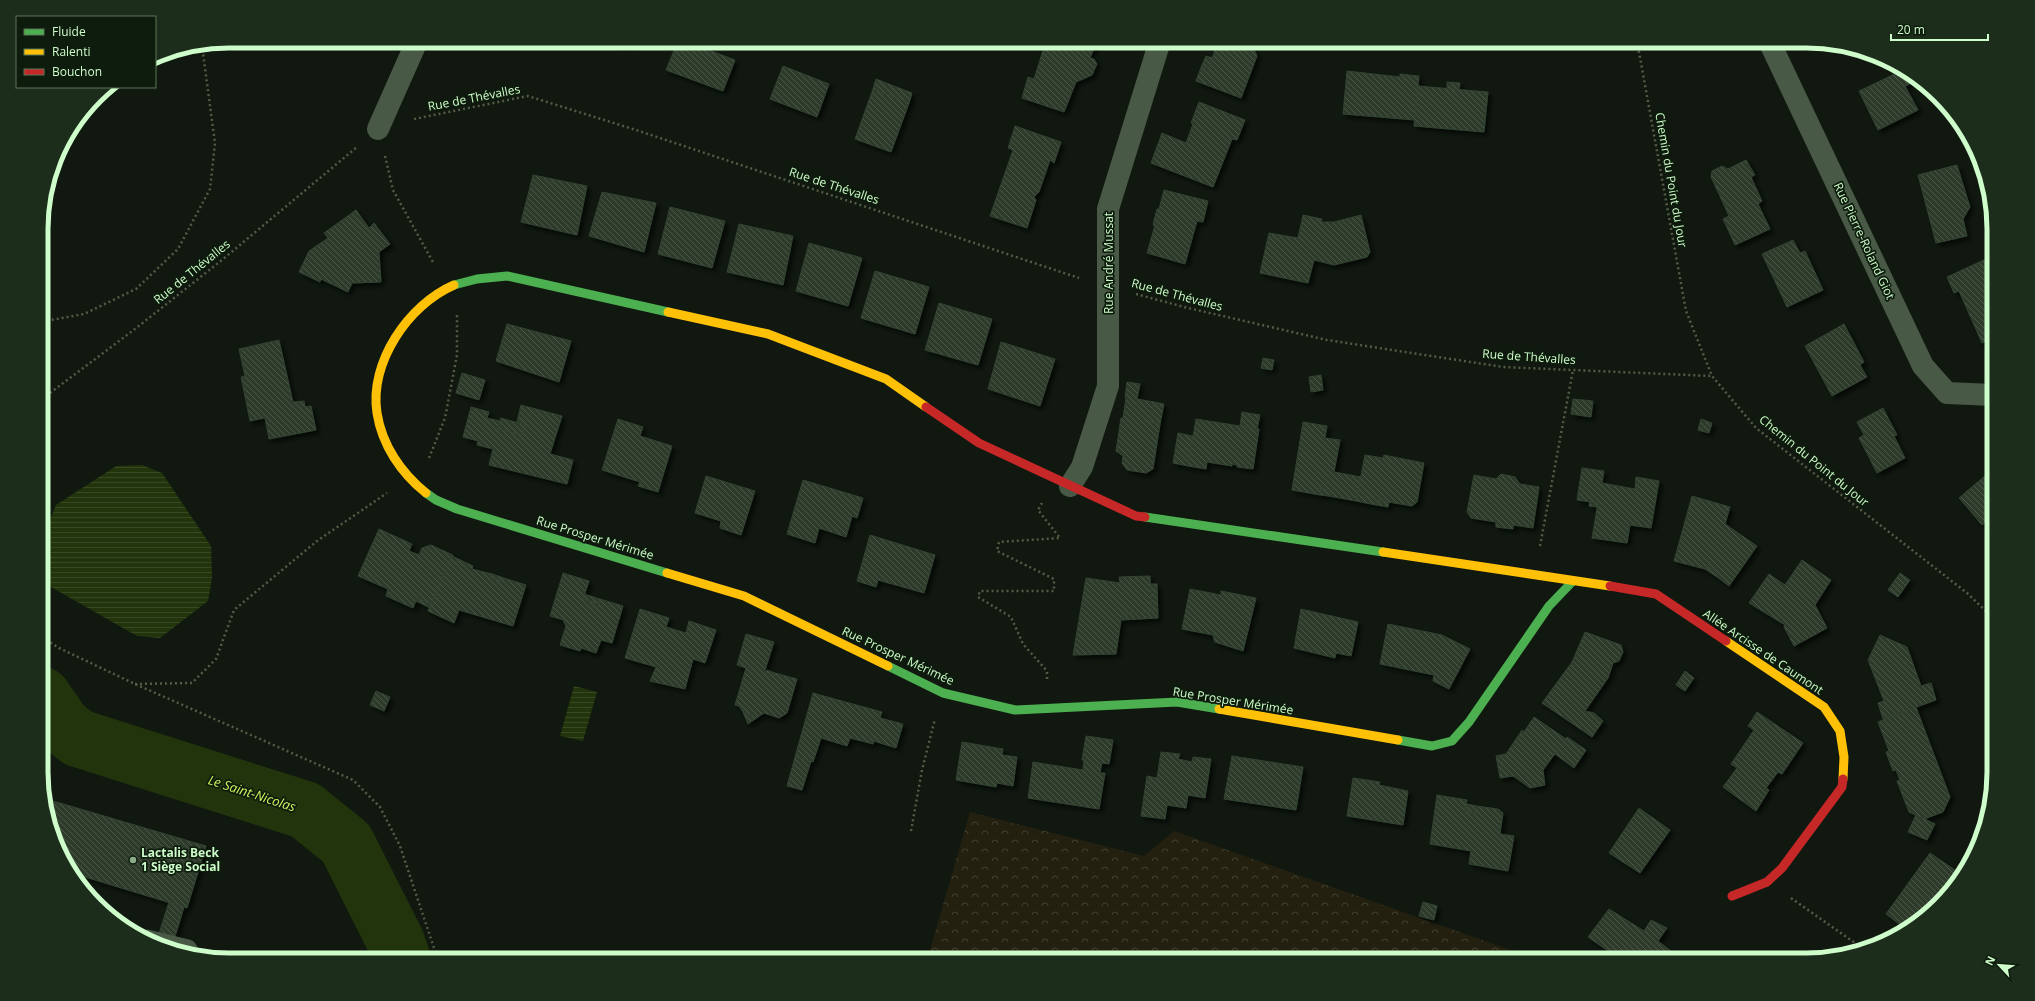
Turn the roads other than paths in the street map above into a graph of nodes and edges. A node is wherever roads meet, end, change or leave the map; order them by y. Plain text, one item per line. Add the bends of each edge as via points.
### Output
1 (414, 48) edge
2 (1158, 48) edge
3 (1773, 48) edge
4 (378, 129) road end
5 (1987, 395) edge
6 (1070, 486) junction
7 (1573, 581) junction
8 (1732, 896) dead end
9 (178, 946) edge
10 (188, 949) edge

1 - 4 street
2 - 6 street, Rue André Mussat via 1108,209 1108,386 1082,467
3 - 5 street, Rue Pierre-Roland Giot via 1923,366 1947,392
6 - 7 street, Rue Prosper Mérimée via 1136,516
6 - 7 street, Rue Prosper Mérimée via 979,444 886,379 768,334 507,276 476,278 447,288 424,303 405,322 389,348 379,377 377,413 389,449 409,478 431,497 457,510 744,596 943,693 1015,710 1177,702 1432,746 1452,741 1469,722 1549,606
7 - 8 street, Allée Arcisse de Caumont via 1656,594 1824,707 1840,731 1844,757 1842,787 1782,868 1767,882
9 - 10 lane

